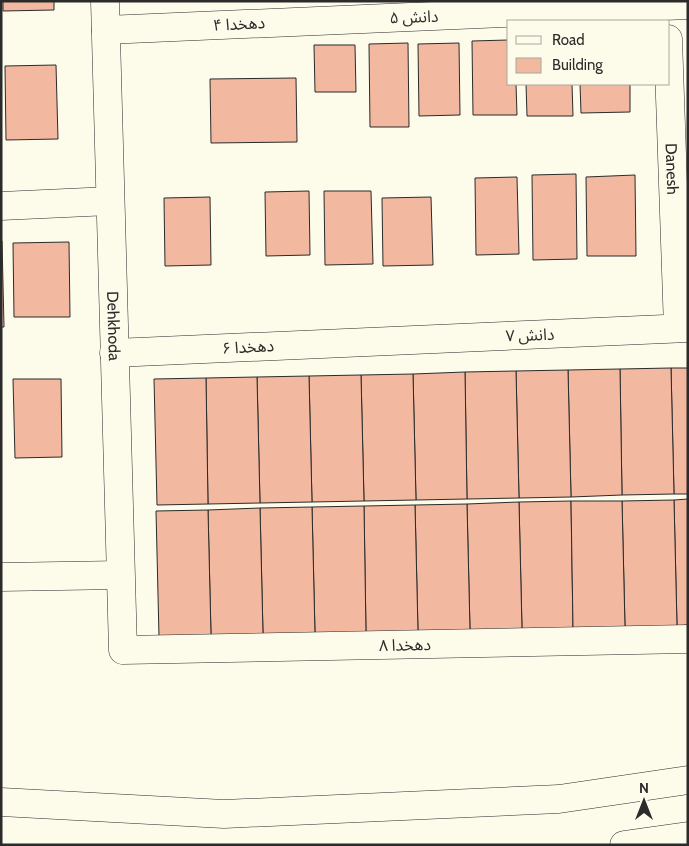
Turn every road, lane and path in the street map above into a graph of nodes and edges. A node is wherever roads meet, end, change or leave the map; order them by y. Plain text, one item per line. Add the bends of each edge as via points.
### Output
1 (105, 1) edge
2 (672, 8) edge
3 (371, 18) joint
4 (106, 30) junction
5 (669, 58) edge
6 (110, 201) junction
7 (1, 206) edge
8 (683, 328) edge
9 (382, 341) joint
10 (114, 353) junction
11 (120, 574) junction
12 (1, 577) edge
13 (688, 639) edge
14 (123, 650) joint
15 (688, 780) edge
16 (1, 802) edge
17 (688, 836) edge
18 (624, 845) edge

1 - 4 street, Dehkhoda
2 - 3 street, دانش ۵
3 - 4 street, دهخدا ۴
4 - 6 street, Dehkhoda
5 - 8 street, Danesh
6 - 7 street
6 - 10 street, Dehkhoda
8 - 9 street, دانش ۷
9 - 10 street, دهخدا ۶
10 - 11 street, Dehkhoda
11 - 12 street
11 - 14 street, Dehkhoda
13 - 14 street, دهخدا ۸
15 - 16 street via 559,799 224,814
17 - 18 street

